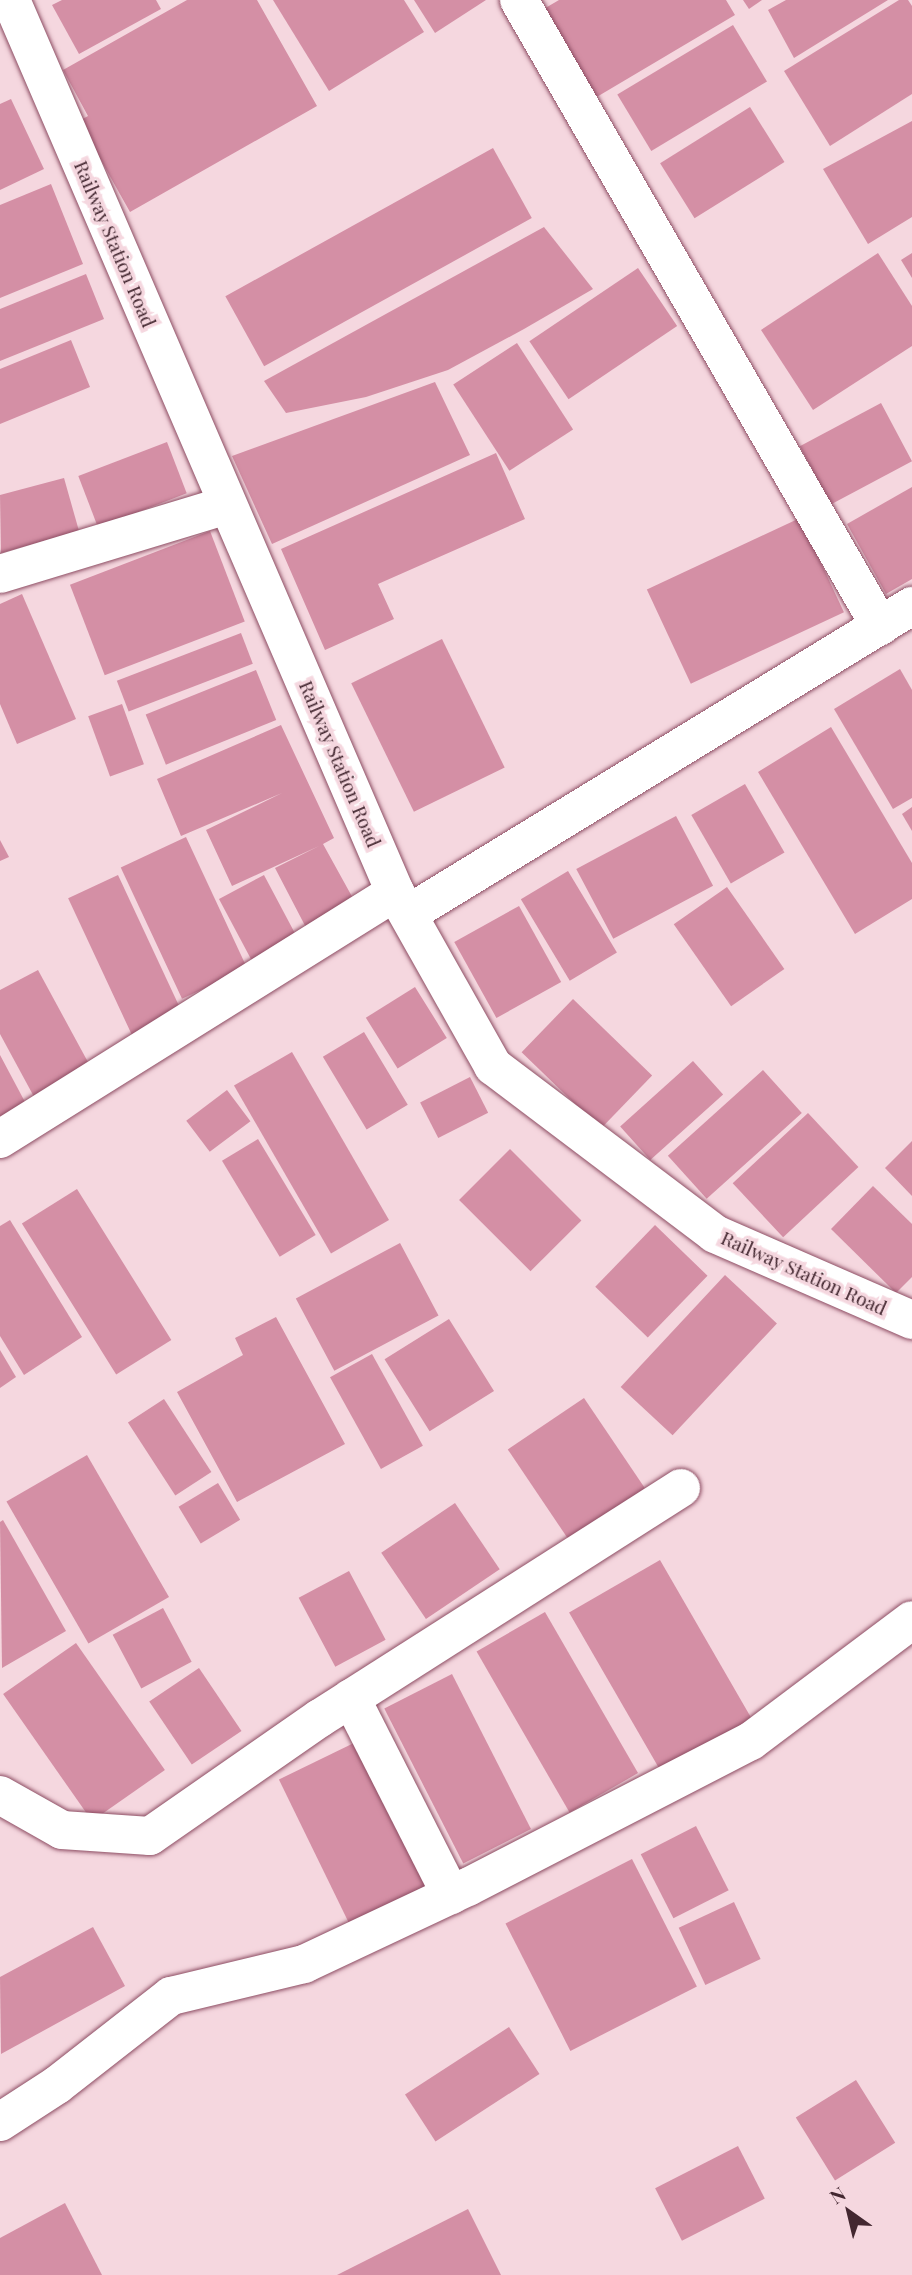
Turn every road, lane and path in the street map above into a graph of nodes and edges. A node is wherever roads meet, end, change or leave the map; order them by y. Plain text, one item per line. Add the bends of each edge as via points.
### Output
1 (11, 0) edge
2 (519, 0) edge
3 (227, 505) junction
4 (0, 574) edge
5 (896, 616) edge
6 (402, 903) junction
7 (0, 1139) edge
8 (912, 1320) edge
9 (681, 1488) dead end
10 (912, 1620) edge
11 (351, 1698) junction
12 (0, 1795) edge
13 (451, 1895) junction
14 (0, 2122) edge

1 - 3 street, Railway Station Road
2 - 5 street
3 - 4 street
3 - 6 street, Railway Station Road
5 - 6 street
6 - 7 street
6 - 8 street, Railway Station Road via 493,1066 715,1234
9 - 11 street
10 - 13 street via 751,1741
11 - 12 street via 150,1836 62,1830
11 - 13 street
13 - 14 street via 304,1964 171,1996 57,2085

